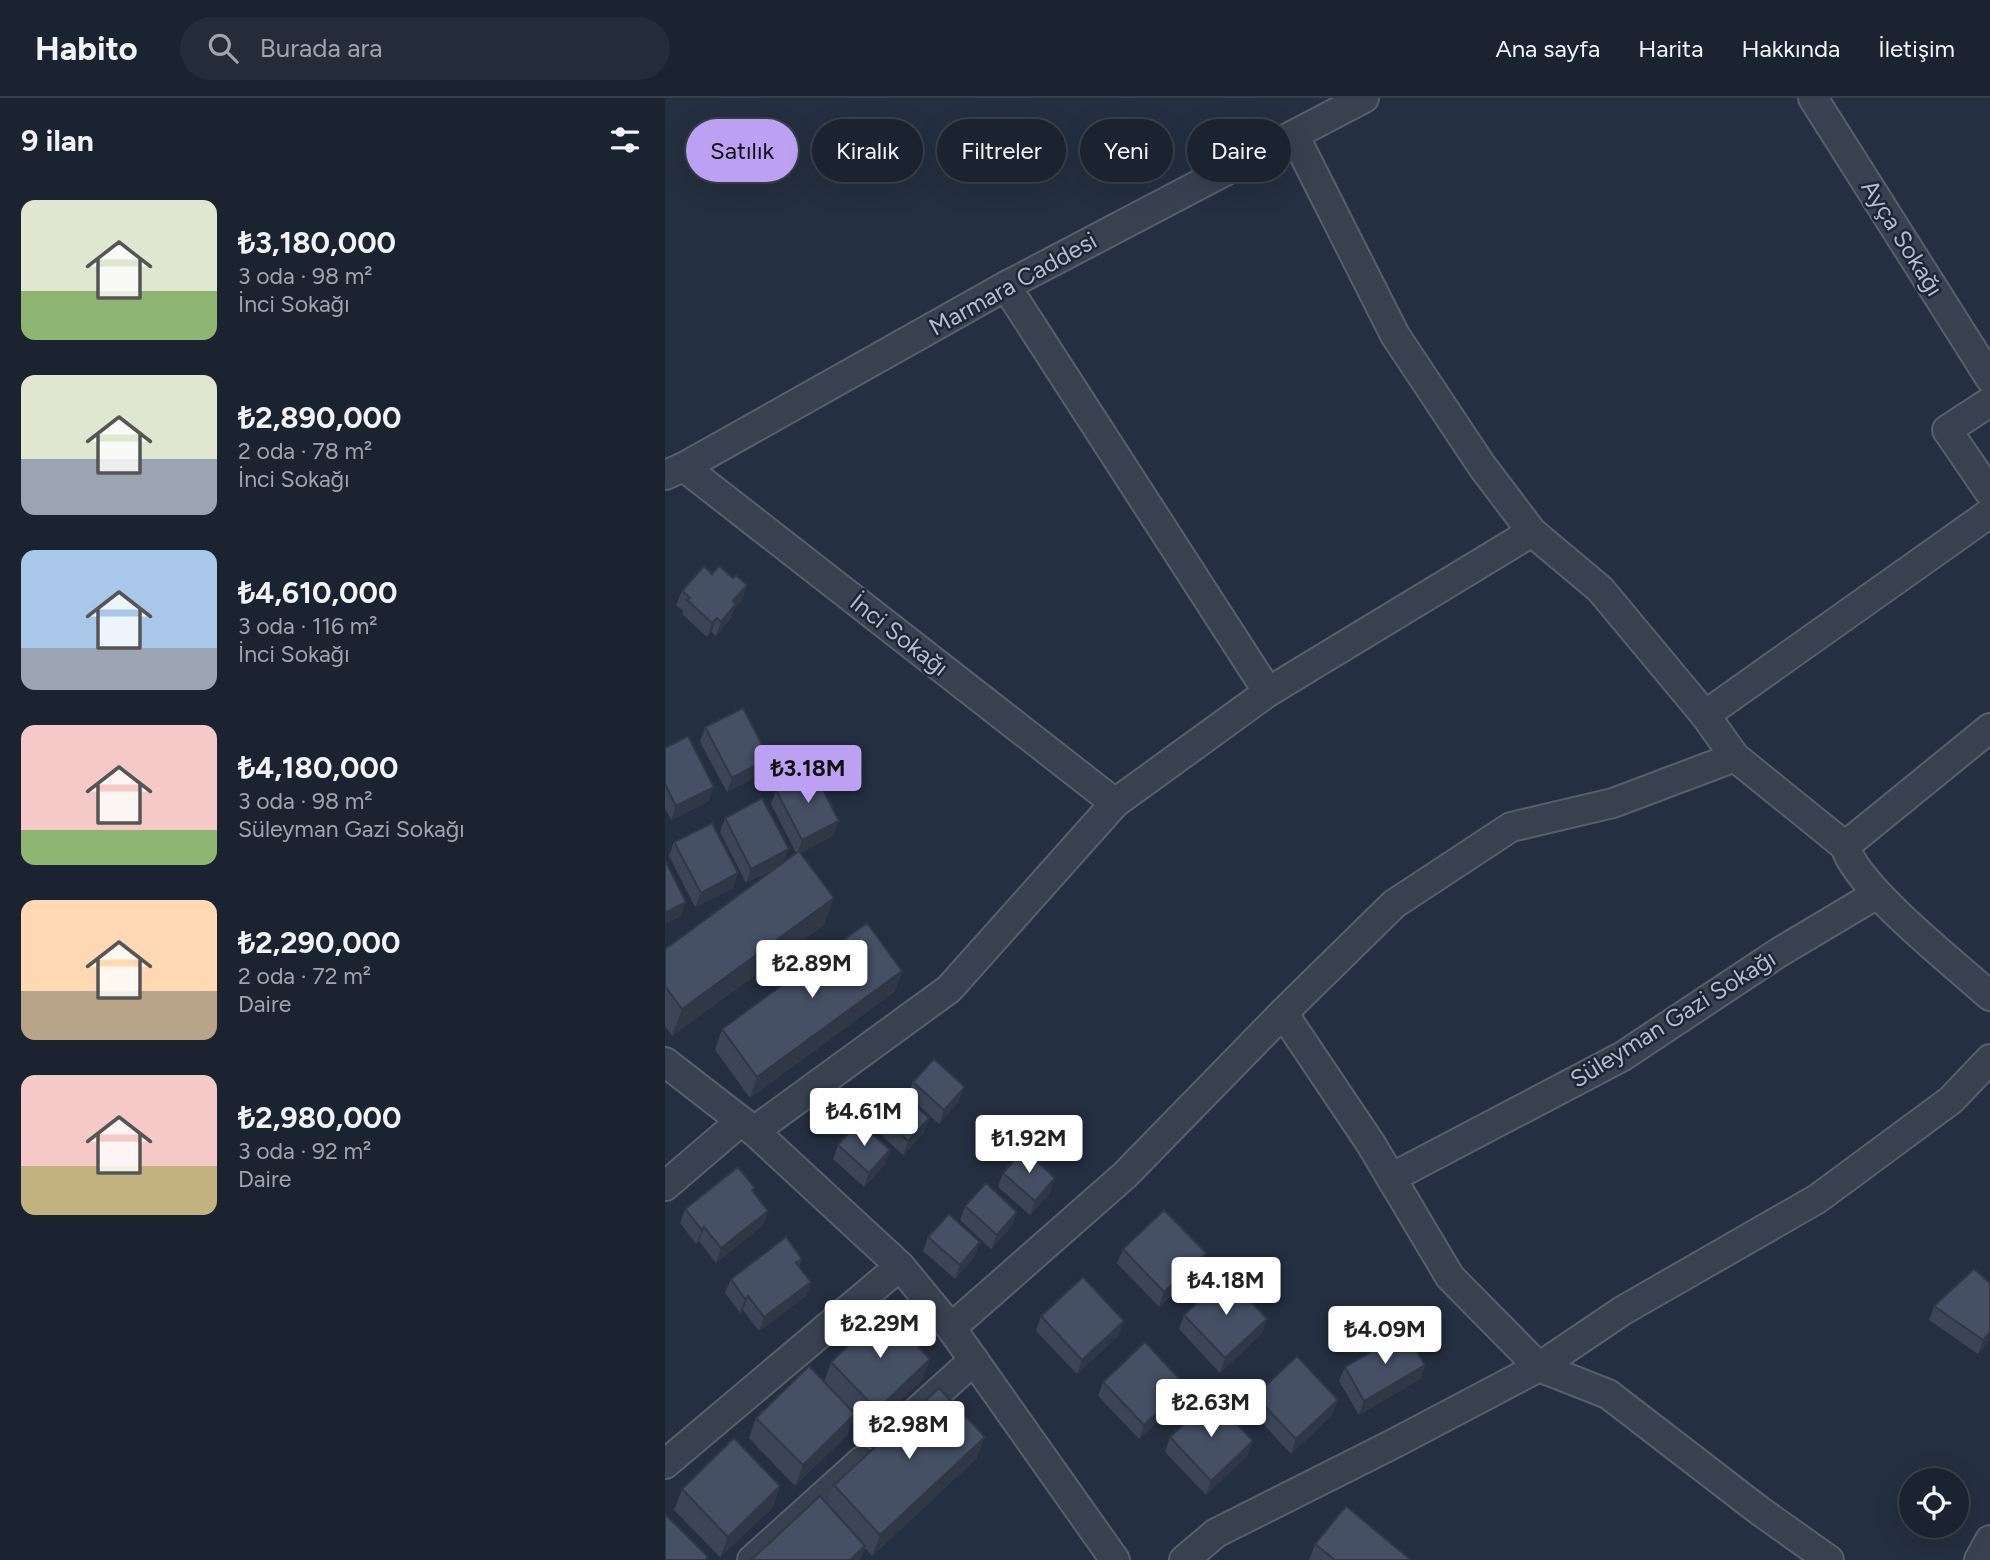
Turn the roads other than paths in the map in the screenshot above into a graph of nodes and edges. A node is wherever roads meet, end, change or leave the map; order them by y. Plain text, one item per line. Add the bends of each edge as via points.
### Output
1 (1364, 98) edge
2 (1813, 98) edge
3 (1294, 135) junction
4 (1006, 286) junction
5 (1990, 378) edge
6 (1990, 402) edge
7 (674, 471) edge
8 (1990, 493) edge
9 (1990, 513) edge
10 (1532, 531) junction
11 (1268, 692) junction
12 (1705, 715) junction
13 (1990, 728) edge
14 (1735, 757) junction
15 (1115, 803) junction
16 (1845, 846) junction
17 (1877, 894) junction
18 (1990, 996) edge
19 (1283, 1013) junction
20 (1990, 1059) edge
21 (665, 1062) edge
22 (748, 1126) junction
23 (1391, 1178) junction
24 (665, 1186) edge
25 (900, 1266) junction
26 (951, 1328) junction
27 (974, 1360) junction
28 (1539, 1367) junction
29 (665, 1464) edge
30 (1990, 1540) edge
31 (752, 1560) edge
32 (1115, 1560) edge
33 (1184, 1560) edge
34 (1829, 1560) edge
35 (1979, 1560) edge

1 - 3 street, Marmara Caddesi
2 - 5 street, Ayça Sokağı
3 - 4 street, Marmara Caddesi
3 - 10 street via 1395,335 1482,466
4 - 7 street, Marmara Caddesi
4 - 11 street
6 - 8 street via 1947,430
7 - 15 street, İnci Sokağı
9 - 12 street
10 - 11 street
10 - 12 street via 1600,589
11 - 15 street
12 - 14 street
13 - 16 street
14 - 16 street
14 - 19 street via 1613,803 1511,827 1394,904
15 - 22 street via 949,989
16 - 17 street via 1849,859
17 - 18 street
17 - 23 street, Süleyman Gazi Sokağı via 1623,1056
19 - 23 street
19 - 26 street via 1125,1175
20 - 28 street via 1951,1100 1817,1199 1622,1311
21 - 22 street
22 - 24 street
22 - 25 street
23 - 28 street via 1450,1277
25 - 26 street
25 - 29 street
26 - 27 street
27 - 31 street
27 - 32 street
28 - 33 street via 1216,1533
28 - 34 street via 1608,1394
30 - 35 street

